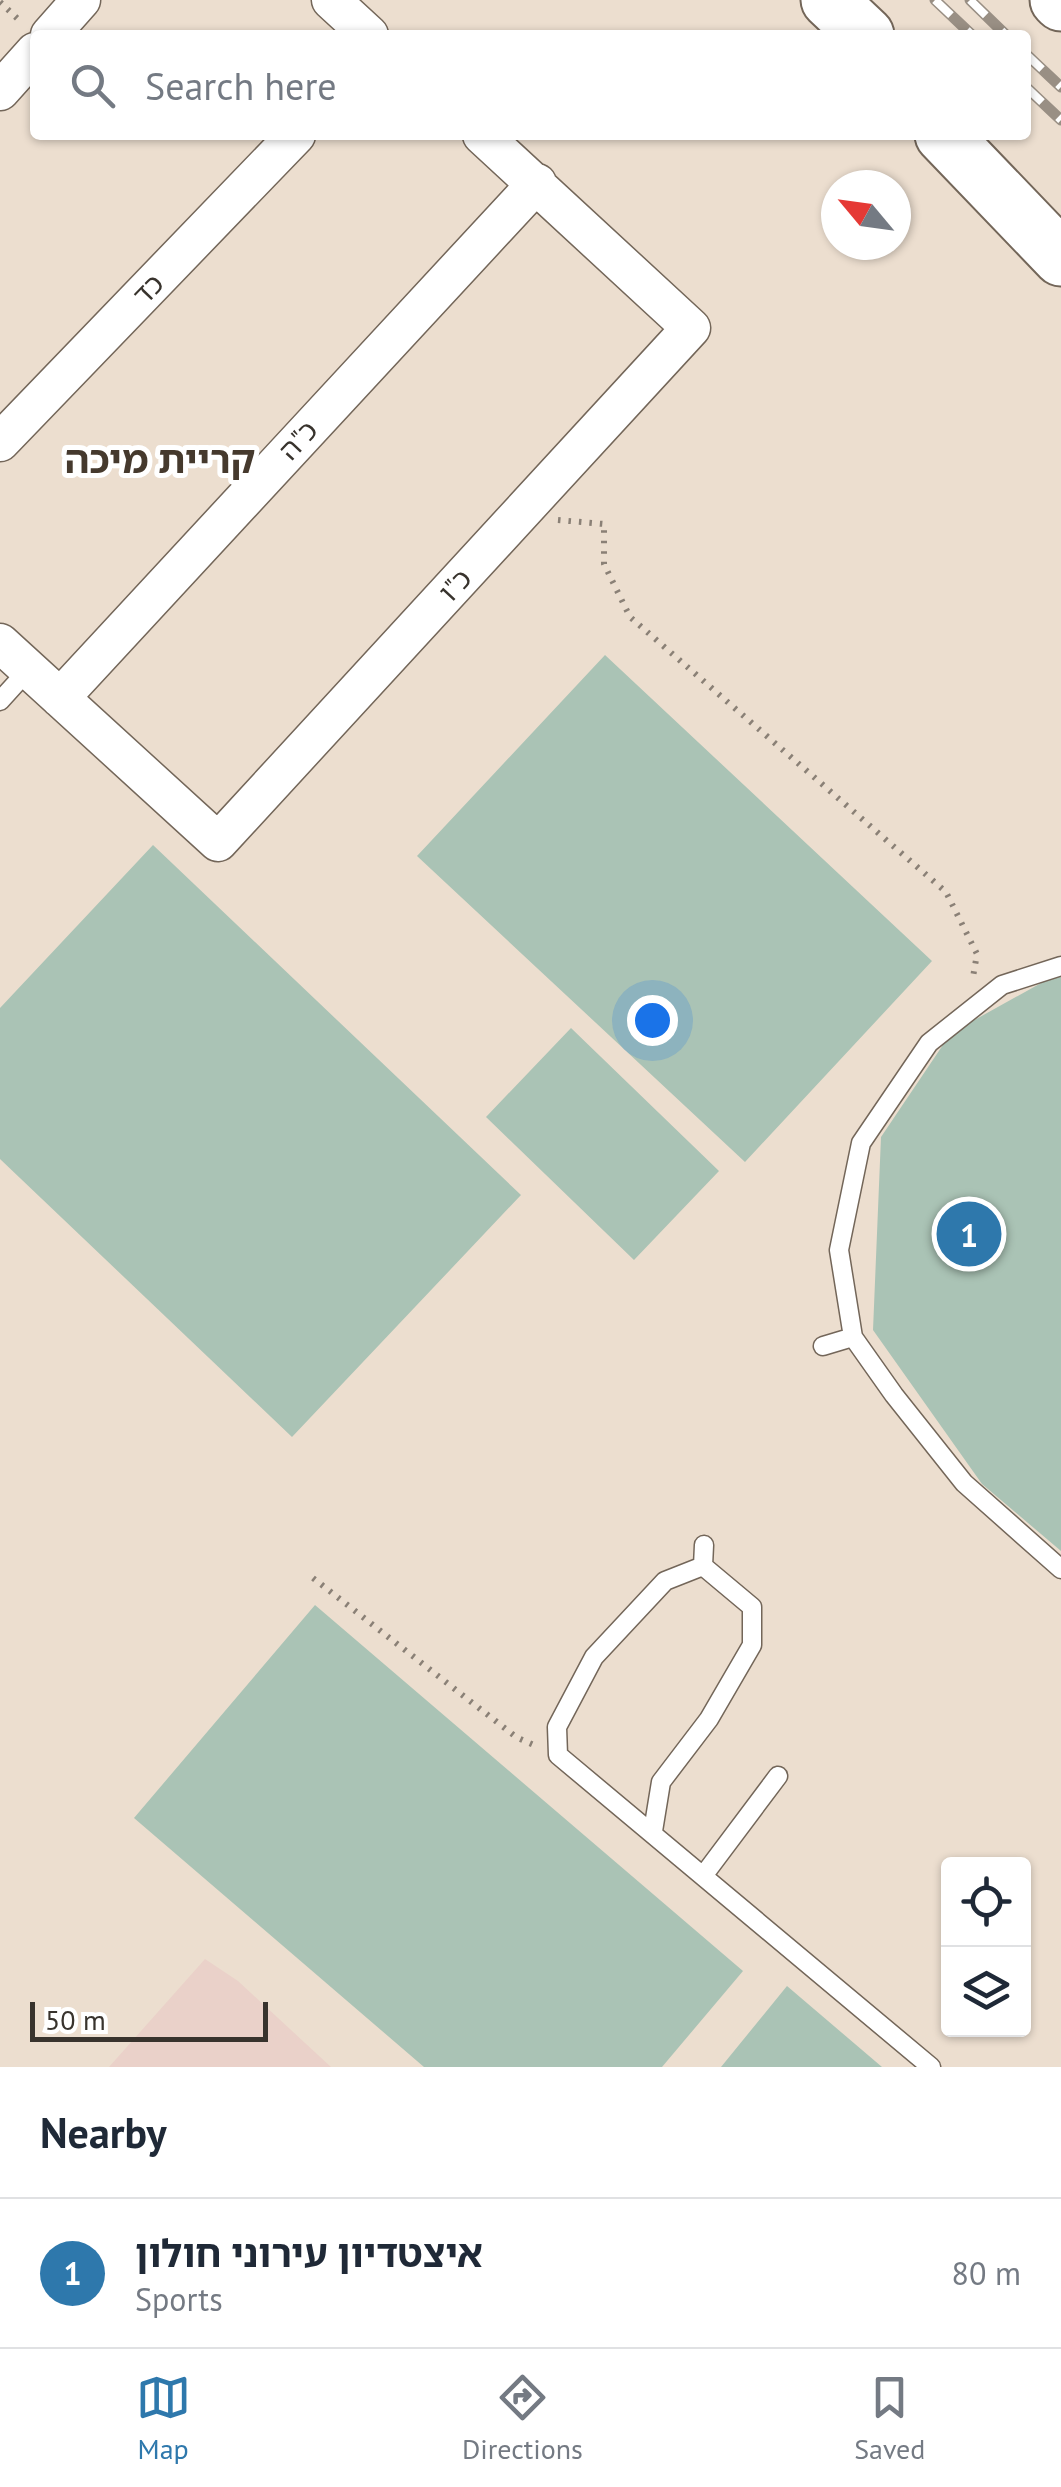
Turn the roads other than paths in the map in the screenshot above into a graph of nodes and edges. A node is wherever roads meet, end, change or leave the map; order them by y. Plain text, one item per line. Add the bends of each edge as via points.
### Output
1 (81, 0) edge
2 (330, 0) edge
3 (813, 0) edge
4 (829, 0) edge
5 (54, 30) edge
6 (363, 30) edge
7 (842, 30) edge
8 (861, 30) edge
9 (30, 58) edge
10 (0, 91) edge
11 (291, 140) edge
12 (488, 140) edge
13 (948, 140) edge
14 (976, 140) edge
15 (537, 183) junction
16 (1061, 220) edge
17 (1061, 258) edge
18 (0, 442) edge
19 (0, 642) edge
20 (29, 669) junction
21 (60, 698) junction
22 (0, 702) edge
23 (1061, 966) edge
24 (854, 1338) junction
25 (824, 1346) dead end
26 (704, 1545) dead end
27 (703, 1566) junction
28 (1061, 1569) edge
29 (778, 1776) dead end
30 (653, 1831) junction
31 (703, 1876) junction
32 (931, 2067) edge

1 - 5 street
2 - 6 street
3 - 7 highway
4 - 8 highway
9 - 10 street
11 - 18 street, כד
12 - 15 street
13 - 17 highway
14 - 16 highway
15 - 21 street, כ"ה
15 - 21 street, כ"ו via 691,328 218,842
19 - 20 street
20 - 21 street
20 - 22 lane
23 - 24 lane via 1002,984 929,1043 861,1143 839,1250
24 - 25 lane
24 - 28 lane via 964,1483
26 - 27 lane
27 - 30 lane via 752,1607 752,1644 709,1719 661,1782
27 - 30 lane via 664,1580 594,1658 556,1726 558,1755
29 - 31 lane
30 - 31 lane
31 - 32 lane

